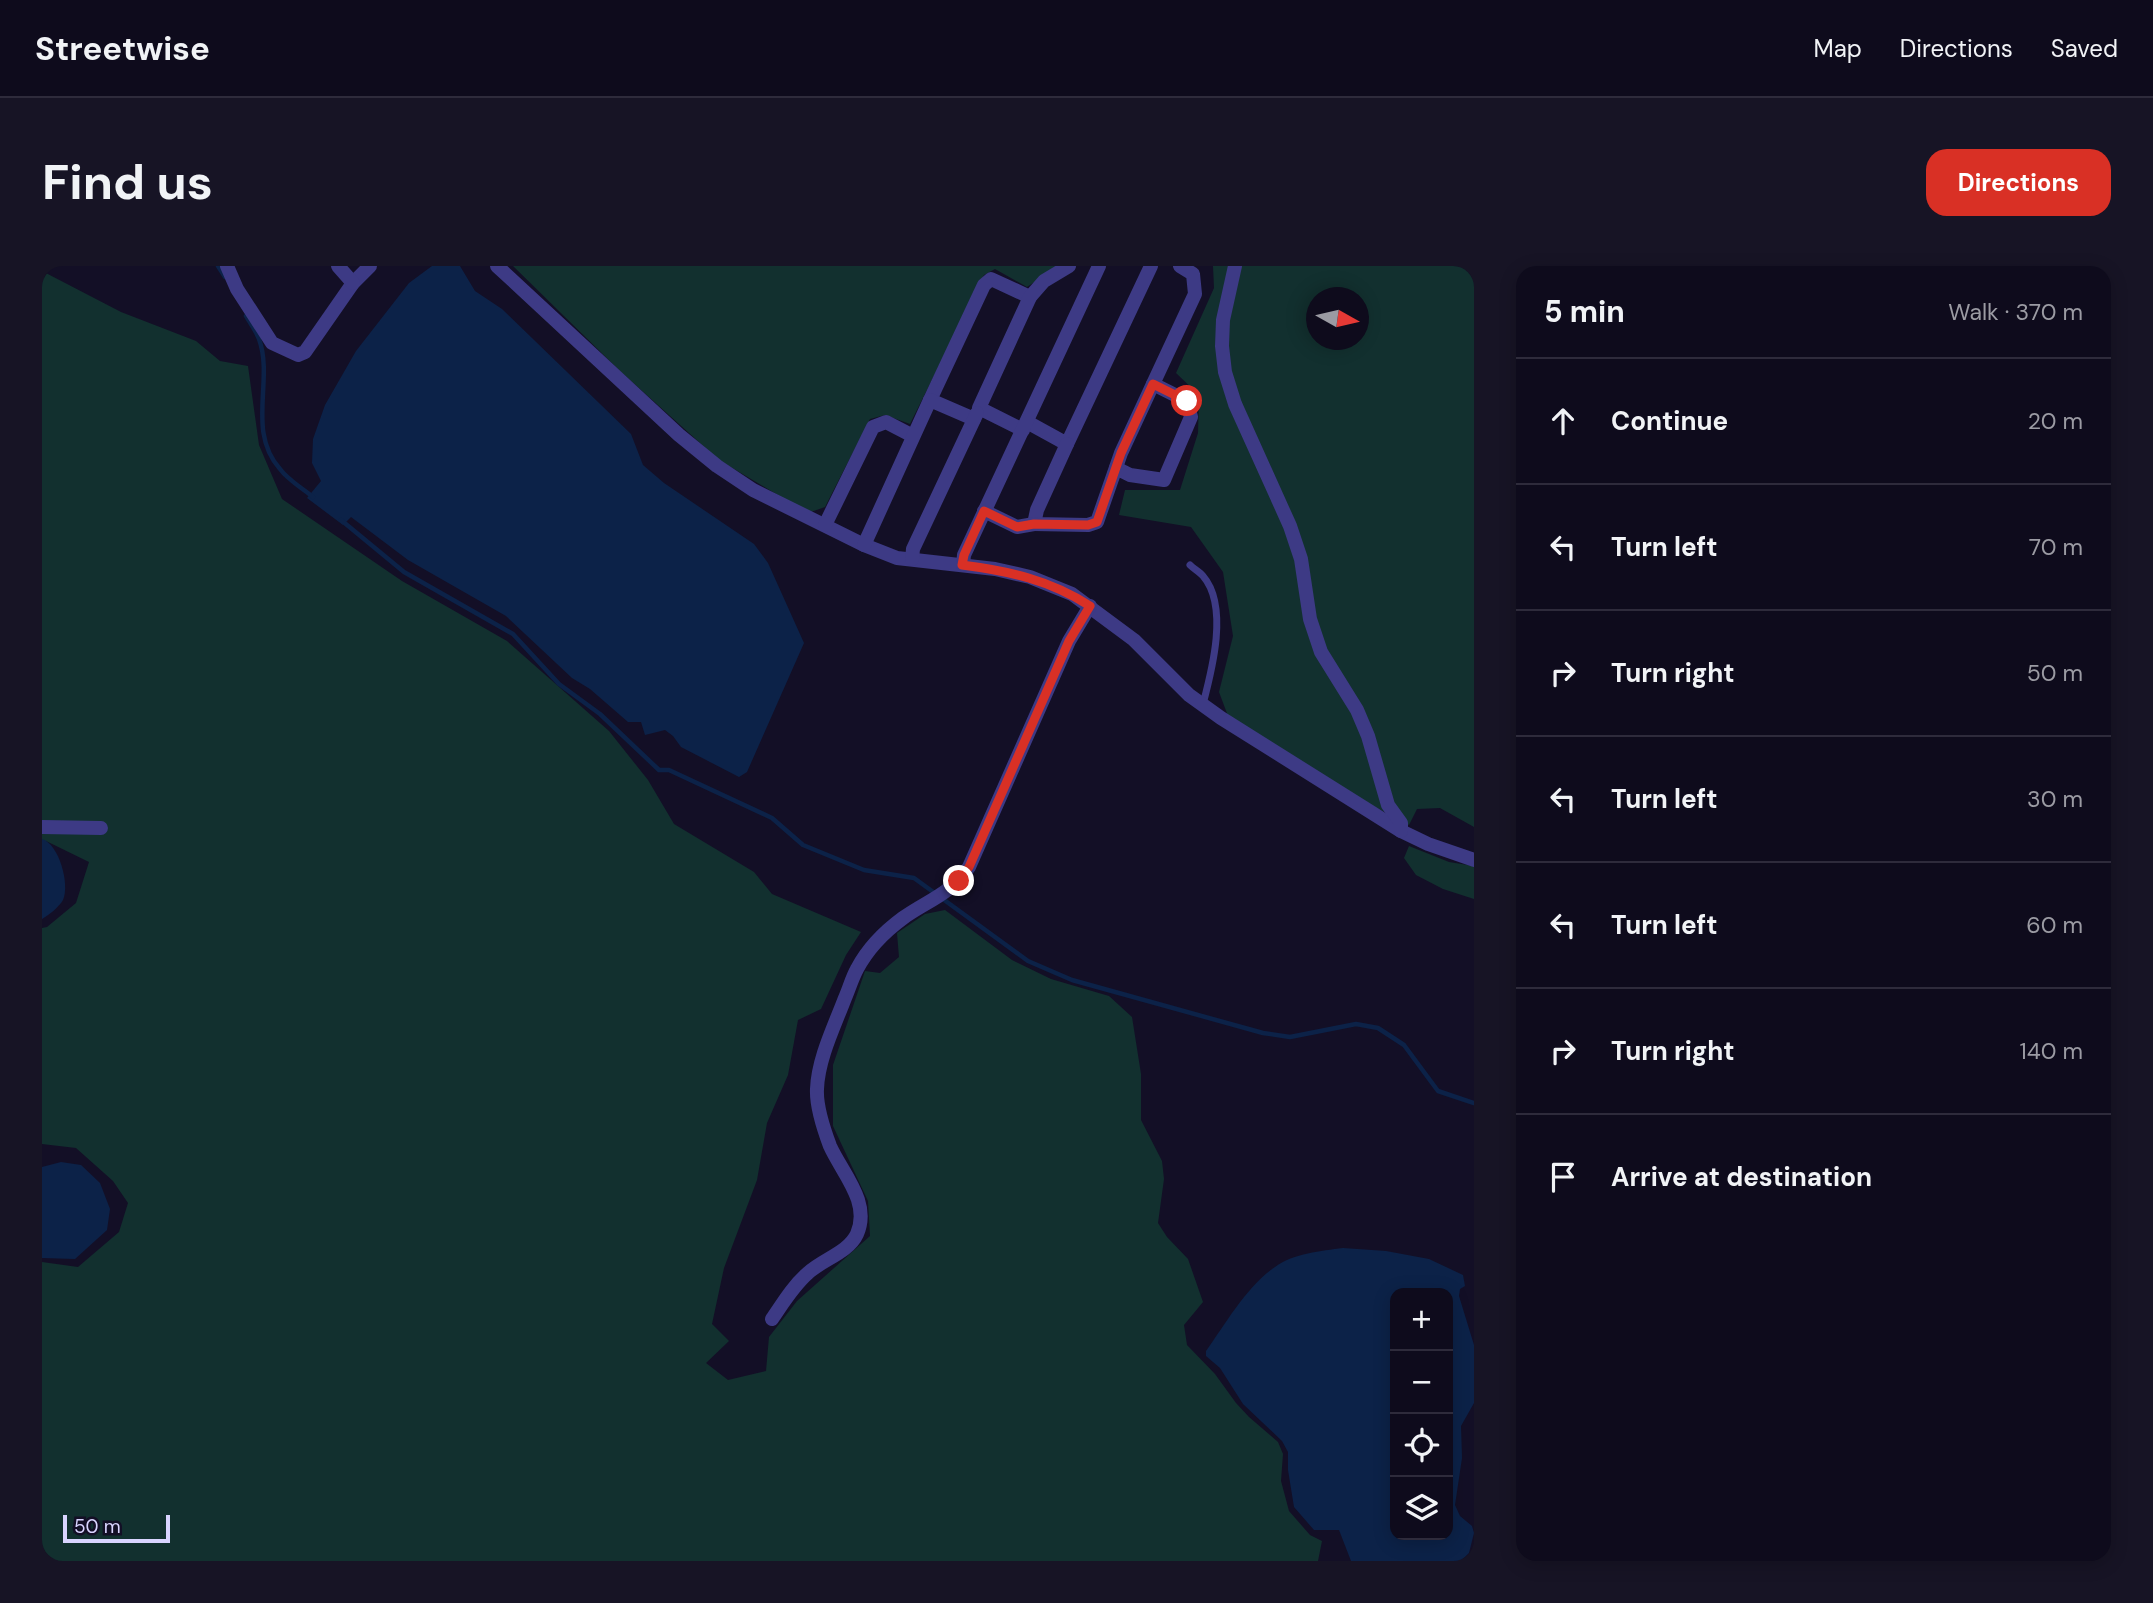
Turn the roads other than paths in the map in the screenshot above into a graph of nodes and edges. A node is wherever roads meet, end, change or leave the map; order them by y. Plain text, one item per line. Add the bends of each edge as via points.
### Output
1 (227, 266) edge
2 (338, 266) edge
3 (370, 266) edge
4 (498, 266) edge
5 (1069, 266) edge
6 (1099, 266) edge
7 (1152, 266) edge
8 (1180, 266) edge
9 (1235, 266) edge
10 (353, 283) junction
11 (1030, 297) junction
12 (1153, 384) junction
13 (930, 400) junction
14 (976, 414) junction
15 (1025, 426) junction
16 (913, 436) junction
17 (1068, 444) junction
18 (1116, 468) junction
19 (984, 511) junction
20 (1034, 524) junction
21 (825, 525) junction
22 (864, 545) junction
23 (912, 559) junction
24 (962, 565) junction
25 (1190, 565) dead end
26 (1090, 606) junction
27 (1203, 705) junction
28 (42, 827) edge
29 (101, 828) dead end
30 (1401, 831) junction
31 (1474, 860) edge
32 (772, 1319) dead end

1 - 10 street via 272,343 298,355 305,352
2 - 10 street
3 - 10 street
4 - 21 street via 717,466 753,490
5 - 11 street via 1044,281
6 - 15 street
7 - 17 street
8 - 12 street via 1193,274 1195,294
9 - 30 street via 1222,346 1231,393 1290,526 1321,652 1357,710
11 - 13 street via 991,279 984,285
11 - 14 street
12 - 18 street
12 - 18 street via 1187,401 1191,417 1164,480
13 - 14 street
13 - 16 street
14 - 15 street
14 - 23 street
15 - 17 street
15 - 19 street
16 - 21 street via 886,422 873,427
16 - 22 street
17 - 20 street
18 - 20 street via 1097,522
19 - 20 street via 1017,527
19 - 24 street
21 - 22 street
22 - 23 street
23 - 24 street
24 - 26 street via 1030,577
25 - 27 lane via 1204,576 1216,610 1217,638
26 - 27 street
26 - 32 street via 1069,641 969,867 940,896 876,940 856,969 821,1065 817,1091 830,1146 859,1200 861,1223 849,1246 809,1271
27 - 30 street
28 - 29 street
30 - 31 street

